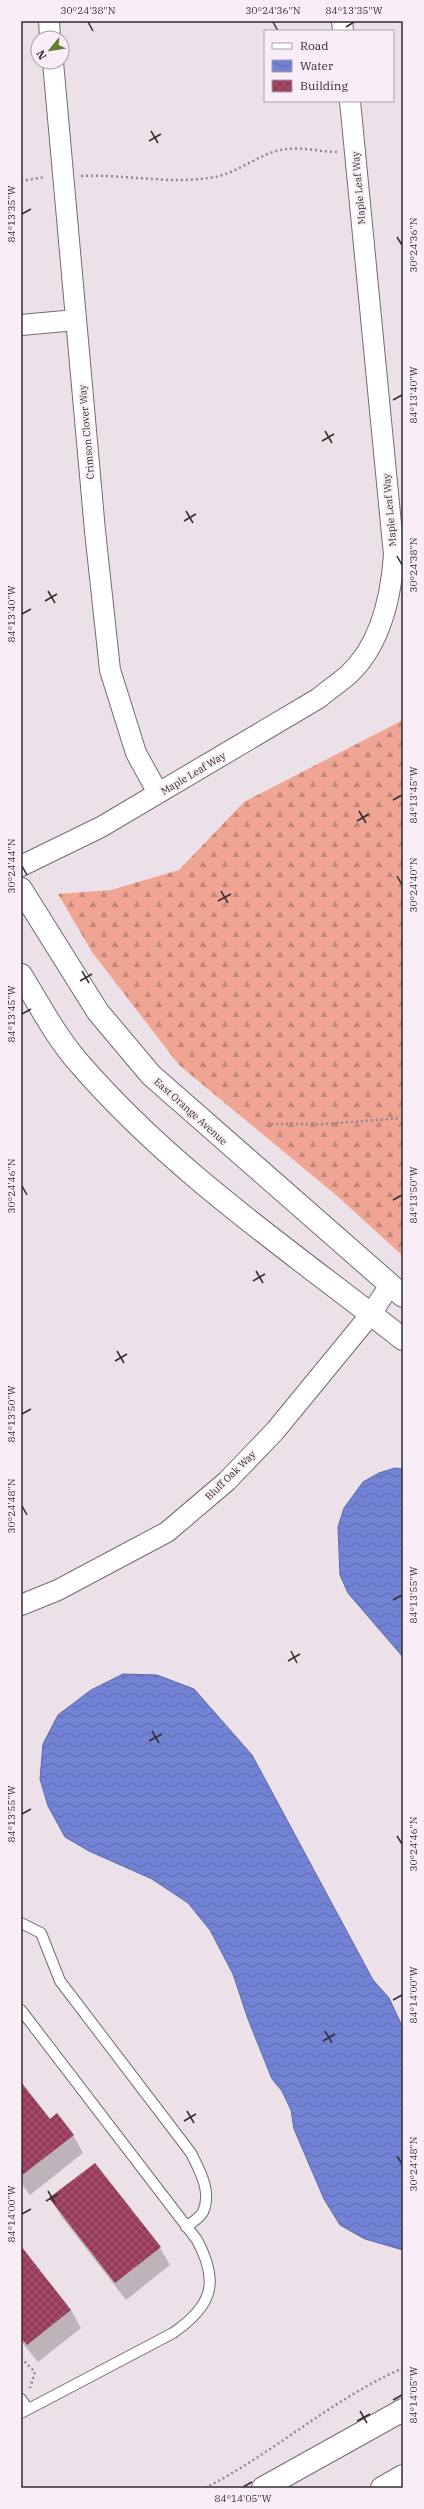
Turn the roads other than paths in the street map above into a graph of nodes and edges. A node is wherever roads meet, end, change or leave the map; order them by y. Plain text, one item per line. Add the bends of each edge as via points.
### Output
1 (54, 70) edge
2 (350, 102) edge
3 (76, 320) junction
4 (21, 325) edge
5 (158, 794) junction
6 (21, 866) edge
7 (21, 890) edge
8 (21, 975) edge
9 (397, 1290) edge
10 (371, 1314) junction
11 (403, 1339) edge
12 (21, 1605) edge
13 (21, 1923) edge
14 (21, 2010) edge
15 (186, 2227) junction
16 (21, 2399) edge
17 (28, 2409) edge
18 (403, 2410) edge
19 (403, 2476) edge
20 (263, 2488) edge
21 (382, 2488) edge

1 - 3 street, Crimson Clover Way
2 - 5 street, Maple Leaf Way via 394,555 390,593 383,618 370,647 349,674 319,698
3 - 4 street
3 - 5 street, Crimson Clover Way via 110,670 133,746
5 - 6 street, Maple Leaf Way via 101,827
7 - 9 street, East Orange Avenue via 98,1012 151,1075
8 - 10 street via 78,1062 137,1123 215,1194
9 - 10 street, Bluff Oak Way
10 - 11 street
10 - 12 street, Bluff Oak Way via 275,1431 226,1481 167,1532 58,1590
13 - 15 lane via 40,1933 60,1981 194,2159 202,2175 206,2197 202,2214
14 - 15 lane
15 - 17 lane via 197,2240 210,2269 207,2298 201,2309 173,2334
16 - 17 lane
18 - 20 street
19 - 21 street

